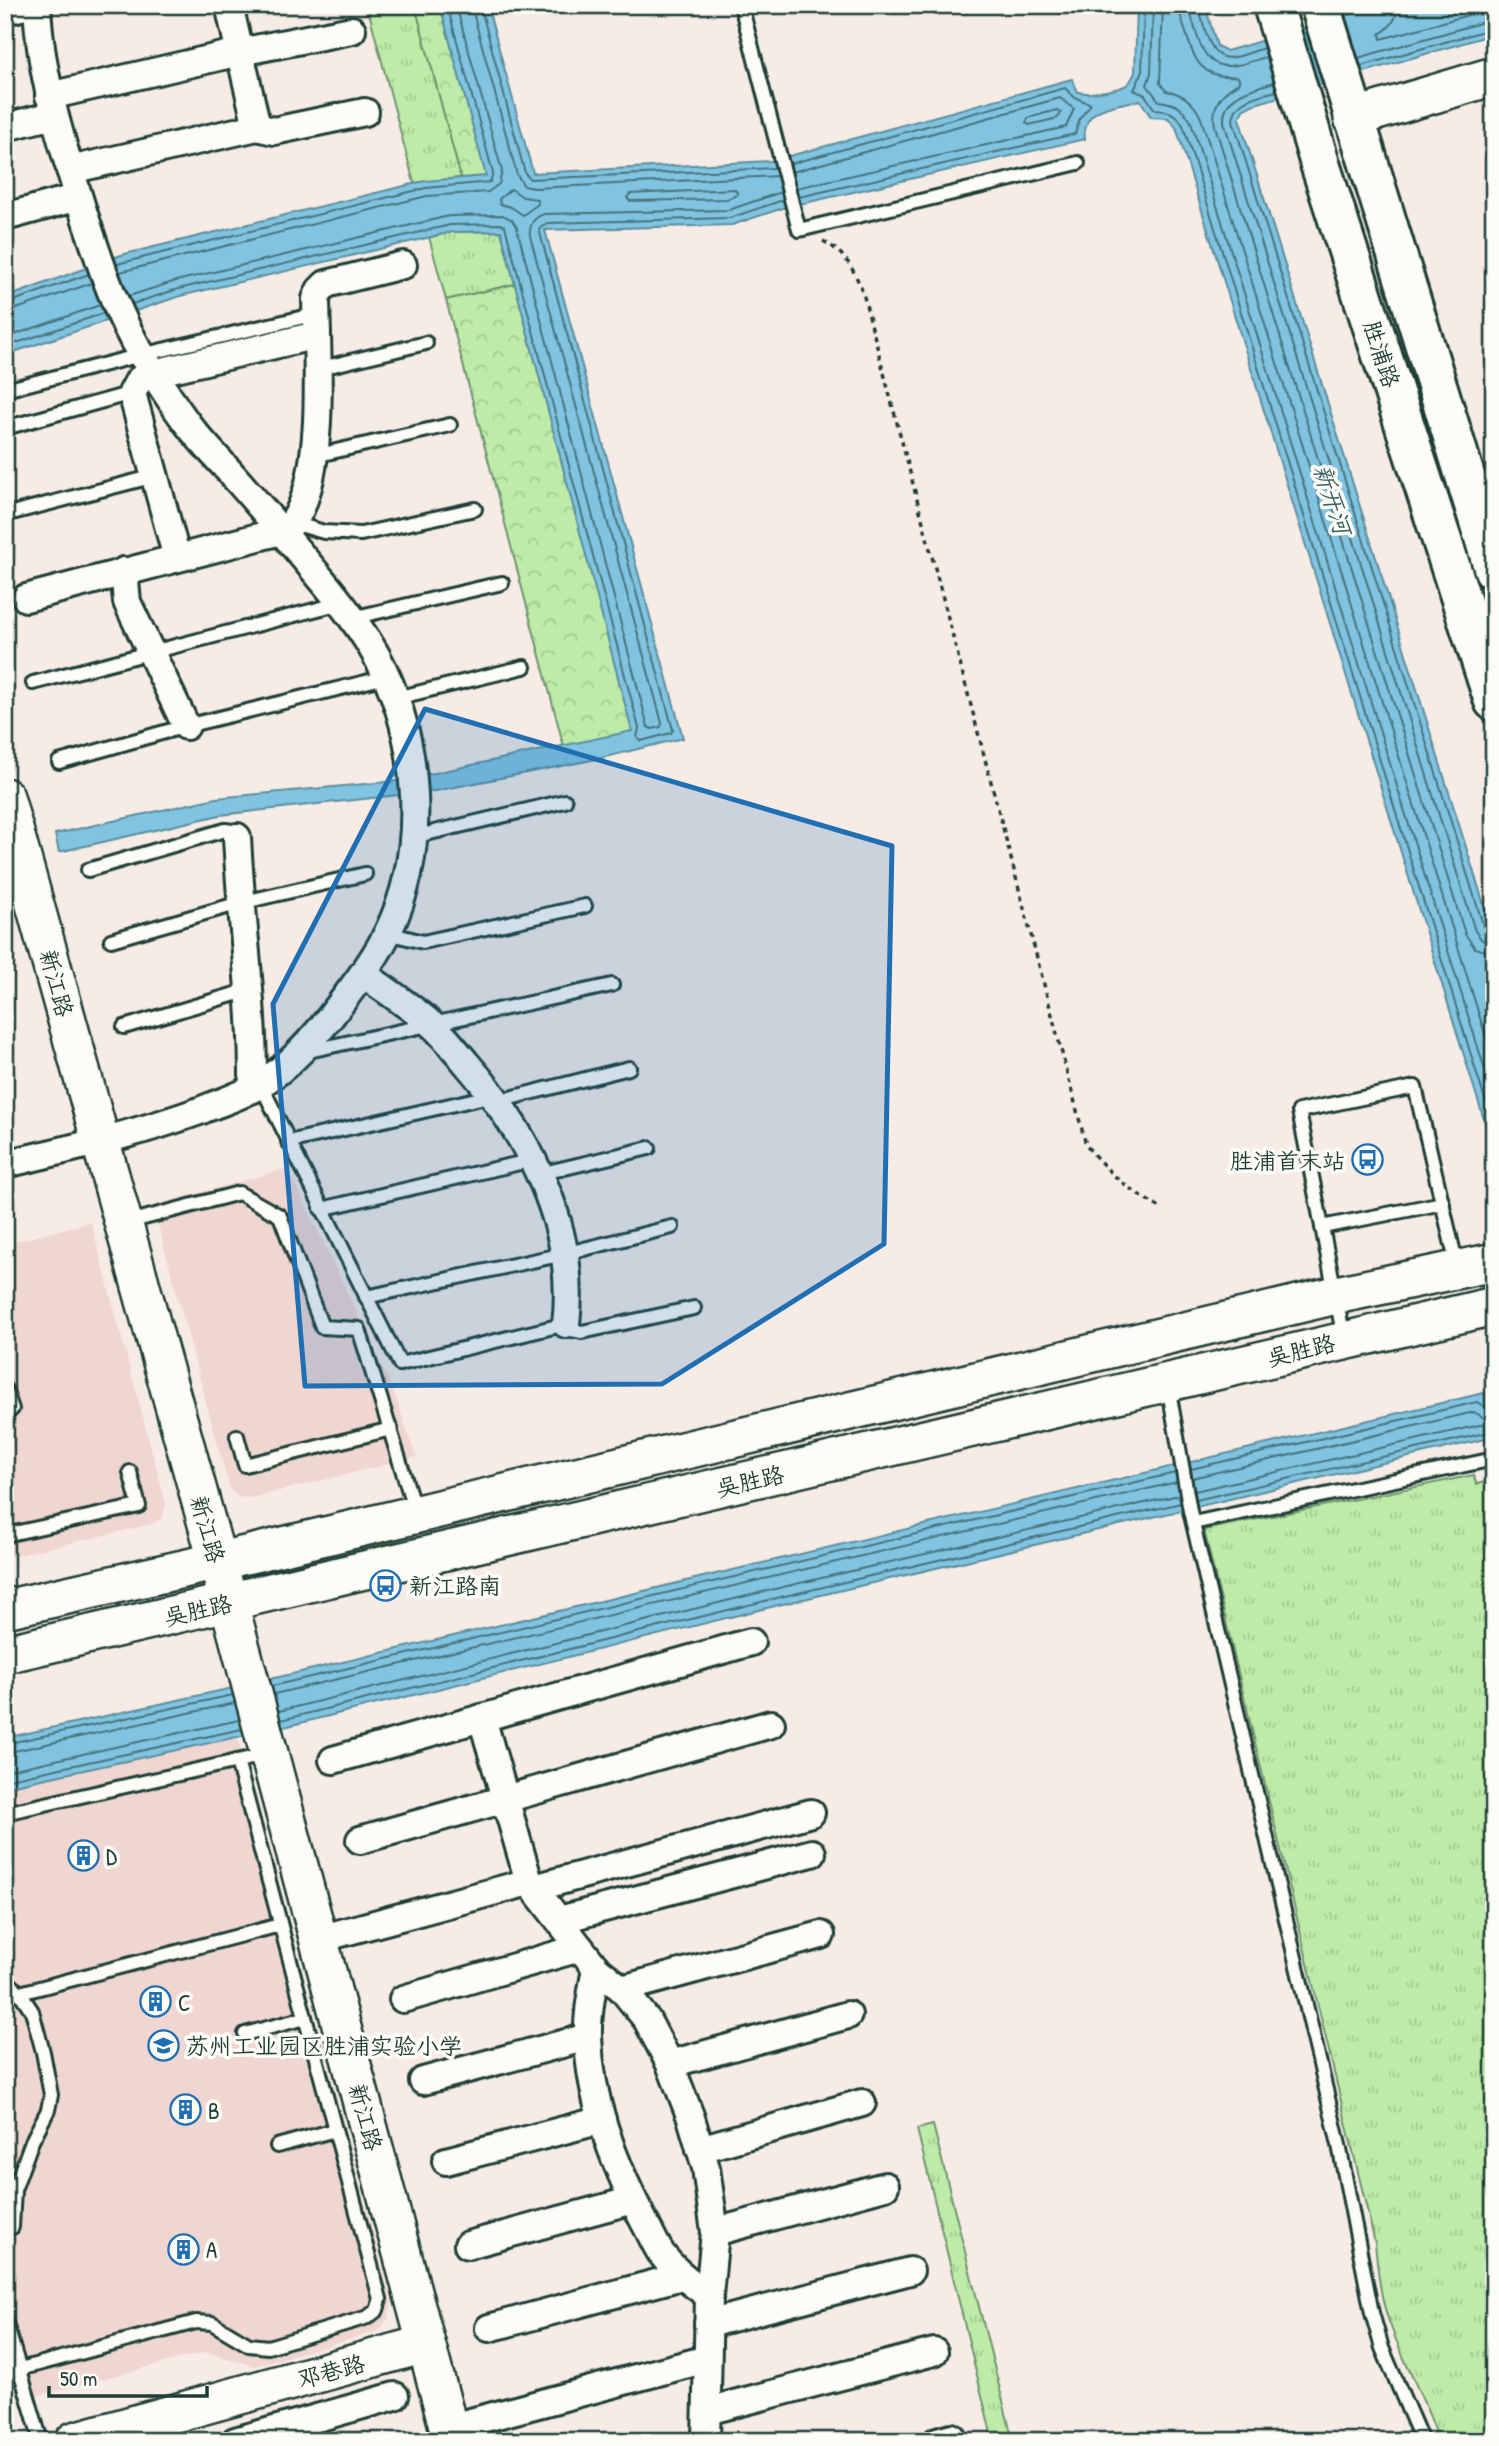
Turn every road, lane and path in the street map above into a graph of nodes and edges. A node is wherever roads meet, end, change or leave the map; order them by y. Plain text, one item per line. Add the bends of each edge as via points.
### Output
1 (29, 5) edge
2 (37, 5) edge
3 (229, 5) edge
4 (741, 5) edge
5 (5, 11) edge
6 (1322, 12) edge
7 (1277, 18) edge
8 (352, 30) dead end
9 (240, 52) junction
10 (1494, 76) edge
11 (52, 106) junction
12 (365, 112) dead end
13 (1353, 118) junction
14 (5, 127) edge
15 (257, 127) junction
16 (1077, 163) dead end
17 (70, 170) junction
18 (78, 197) junction
19 (5, 216) edge
20 (799, 230) junction
21 (403, 265) dead end
22 (317, 324) junction
23 (426, 343) dead end
24 (148, 364) junction
25 (317, 369) junction
26 (5, 390) edge
27 (132, 393) junction
28 (450, 425) dead end
29 (5, 428) edge
30 (314, 456) junction
31 (155, 476) junction
32 (475, 509) dead end
33 (8, 514) dead end
34 (287, 527) junction
35 (177, 558) junction
36 (1494, 569) edge
37 (124, 571) junction
38 (502, 583) dead end
39 (26, 598) dead end
40 (346, 611) junction
41 (151, 652) junction
42 (524, 667) dead end
43 (33, 683) dead end
44 (391, 688) junction
45 (1494, 701) edge
46 (186, 726) junction
47 (60, 762) dead end
48 (5, 797) edge
49 (565, 801) dead end
50 (237, 837) joint
51 (412, 838) junction
52 (88, 870) dead end
53 (365, 874) dead end
54 (240, 903) junction
55 (585, 906) dead end
56 (388, 933) junction
57 (111, 940) dead end
58 (363, 974) junction
59 (612, 985) dead end
60 (249, 990) junction
61 (433, 1025) junction
62 (124, 1027) dead end
63 (298, 1053) junction
64 (629, 1068) dead end
65 (257, 1087) junction
66 (496, 1098) junction
67 (101, 1142) junction
68 (288, 1142) junction
69 (649, 1148) dead end
70 (5, 1164) edge
71 (536, 1167) junction
72 (1443, 1203) junction
73 (1161, 1208) dead end
74 (321, 1209) junction
75 (123, 1224) junction
76 (672, 1227) dead end
77 (1322, 1227) junction
78 (564, 1254) junction
79 (1494, 1262) edge
80 (1458, 1270) junction
81 (1336, 1295) junction
82 (366, 1297) junction
83 (1494, 1306) edge
84 (694, 1308) dead end
85 (566, 1324) junction
86 (1344, 1340) junction
87 (1167, 1383) junction
88 (5, 1389) edge
89 (5, 1411) edge
90 (391, 1429) junction
91 (237, 1436) dead end
92 (1494, 1459) edge
93 (130, 1472) dead end
94 (416, 1514) junction
95 (1192, 1517) junction
96 (5, 1535) edge
97 (283, 1546) junction
98 (216, 1562) junction
99 (144, 1578) junction
100 (295, 1588) junction
101 (229, 1603) junction
102 (5, 1609) edge
103 (155, 1620) junction
104 (751, 1642) dead end
105 (5, 1654) edge
106 (482, 1718) junction
107 (771, 1724) dead end
108 (256, 1750) junction
109 (333, 1760) dead end
110 (506, 1800) junction
111 (5, 1813) edge
112 (811, 1813) dead end
113 (360, 1840) dead end
114 (812, 1853) dead end
115 (531, 1885) junction
116 (559, 1920) junction
117 (280, 1924) junction
118 (821, 1935) dead end
119 (319, 1939) junction
120 (588, 1958) junction
121 (5, 1979) edge
122 (622, 1989) junction
123 (20, 1993) junction
124 (403, 1999) dead end
125 (848, 2015) dead end
126 (305, 2018) junction
127 (245, 2034) dead end
128 (588, 2037) junction
129 (670, 2064) junction
130 (423, 2081) dead end
131 (862, 2103) dead end
132 (602, 2120) junction
133 (335, 2130) junction
134 (277, 2146) dead end
135 (700, 2149) junction
136 (446, 2161) dead end
137 (885, 2186) dead end
138 (633, 2200) junction
139 (5, 2229) edge
140 (715, 2232) junction
141 (468, 2245) dead end
142 (910, 2271) dead end
143 (682, 2276) junction
144 (709, 2295) junction
145 (5, 2320) edge
146 (708, 2324) junction
147 (489, 2328) dead end
148 (425, 2344) junction
149 (934, 2352) dead end
150 (707, 2359) junction
151 (20, 2369) junction
152 (5, 2373) edge
153 (395, 2396) dead end
154 (706, 2411) junction
155 (450, 2434) edge
156 (41, 2441) edge
157 (74, 2441) edge
158 (235, 2441) edge
159 (706, 2441) edge
160 (1422, 2441) edge

1 - 5 street
2 - 11 street
3 - 9 street
4 - 20 lane
6 - 13 main road, 胜浦路
7 - 45 main road, 胜浦路
8 - 9 street
9 - 11 street
9 - 15 street
10 - 13 main road
11 - 14 street
11 - 17 street
12 - 15 street via 274,131
13 - 36 main road, 胜浦路
15 - 17 street
16 - 20 lane
17 - 18 street
18 - 19 street
18 - 24 street via 125,321
20 - 73 path via 837,248 863,293 1086,1145 1138,1196
21 - 22 street via 326,284 316,299
22 - 24 street
22 - 25 street
23 - 25 lane
24 - 26 lane
24 - 27 street
24 - 34 street via 191,428
25 - 30 street
27 - 29 lane
27 - 31 street
28 - 30 lane
30 - 34 street via 305,492
31 - 33 lane
31 - 35 street
32 - 34 lane via 361,534
34 - 35 street
34 - 40 street
35 - 37 street
37 - 39 street
37 - 41 street via 127,602
38 - 40 lane
40 - 41 lane
40 - 44 street
41 - 43 lane
41 - 46 street
42 - 44 lane
44 - 46 lane
44 - 51 street via 406,731 414,801
46 - 47 lane
48 - 67 main road, 新江路
49 - 51 lane
50 - 52 lane via 225,830
50 - 54 street
51 - 56 street via 405,892
53 - 54 lane
54 - 57 lane
54 - 60 street
55 - 56 lane via 423,942
56 - 58 street
58 - 61 street
58 - 63 street
59 - 61 lane
60 - 62 lane
60 - 65 street
61 - 63 lane
61 - 66 street
63 - 65 street
64 - 66 lane
65 - 67 street via 149,1129
65 - 68 lane
66 - 68 lane
66 - 71 street
67 - 70 street
67 - 75 main road, 新江路
68 - 74 lane
69 - 71 lane
71 - 74 lane
71 - 78 street
72 - 77 lane
72 - 77 lane via 1415,1087 1299,1111
72 - 80 lane
74 - 82 lane
75 - 90 lane via 239,1193 280,1216 322,1327 359,1329
75 - 98 main road, 新江路
76 - 78 lane
77 - 81 lane
78 - 82 lane
78 - 85 street via 569,1298
79 - 80 main road, 吴胜路
80 - 81 main road, 吴胜路
81 - 86 lane
81 - 94 main road, 吴胜路
82 - 85 lane via 400,1364
83 - 86 main road, 吴胜路
84 - 85 lane via 582,1332
86 - 87 main road, 吴胜路
87 - 95 lane
87 - 100 main road, 吴胜路
88 - 89 lane via 12,1409
90 - 91 lane via 245,1465
90 - 94 lane
92 - 95 lane
93 - 96 lane via 139,1506
94 - 97 main road, 吴胜路
95 - 160 lane via 1339,2145 1372,2314
97 - 98 main road, 吴胜路
97 - 100 main road
98 - 99 main road, 吴胜路
98 - 101 main road, 新江路
99 - 102 main road, 吴胜路
99 - 103 main road
100 - 101 main road, 吴胜路
101 - 103 main road, 吴胜路
101 - 108 main road, 新江路 via 249,1679
103 - 105 main road, 吴胜路
104 - 106 street
106 - 109 street
106 - 110 street
107 - 110 street
108 - 111 lane
108 - 117 lane
108 - 119 main road, 新江路
110 - 113 street
110 - 115 street
112 - 115 street
114 - 116 street
115 - 116 street
115 - 119 street
116 - 120 street
117 - 123 lane
117 - 126 lane
118 - 122 street
119 - 148 main road, 新江路
120 - 122 street
120 - 124 street
120 - 128 street
121 - 123 lane
122 - 129 street via 647,2020
123 - 139 lane via 32,2011 51,2095 14,2190 12,2227
125 - 129 street
126 - 127 lane
126 - 133 lane
128 - 130 street
128 - 132 street
129 - 135 street
131 - 135 street
132 - 136 street
132 - 138 street
133 - 134 lane
133 - 151 lane via 380,2299 368,2317 268,2347 249,2345 212,2323 196,2322
135 - 140 street
137 - 140 street
138 - 141 street
138 - 143 street via 662,2253
140 - 144 street
142 - 146 street
143 - 144 street
143 - 147 street
144 - 146 street
145 - 151 lane
146 - 150 street
148 - 155 main road, 新江路
148 - 157 main road, 邓巷路
149 - 154 street
150 - 154 street
150 - 155 street
151 - 152 lane
151 - 156 lane
153 - 158 street
154 - 159 street

